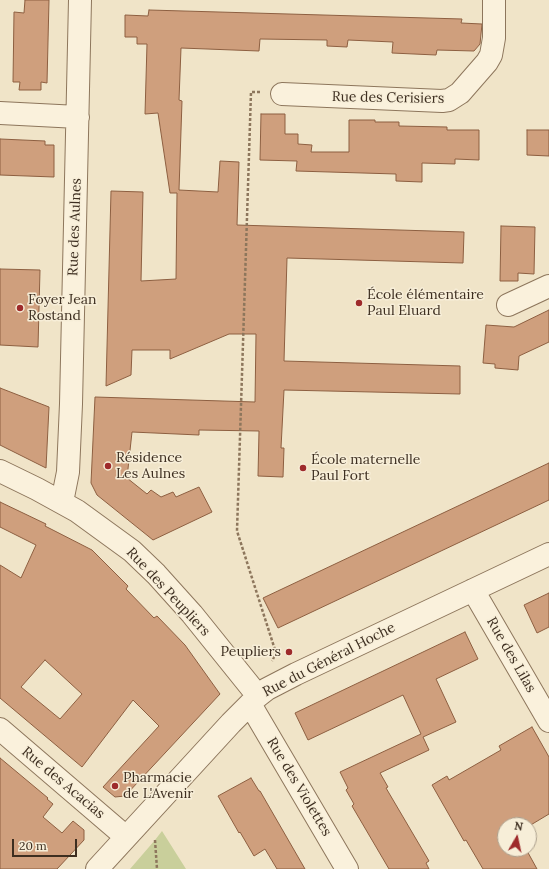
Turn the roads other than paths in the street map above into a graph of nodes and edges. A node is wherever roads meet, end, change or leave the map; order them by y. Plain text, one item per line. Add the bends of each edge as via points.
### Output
1 (80, 0) edge
2 (494, 0) edge
3 (282, 94) road end
4 (0, 113) edge
5 (78, 116) junction
6 (549, 286) edge
7 (508, 305) dead end
8 (0, 471) edge
9 (62, 502) junction
10 (549, 554) edge
11 (472, 590) junction
12 (254, 700) junction
13 (549, 720) edge
14 (0, 729) edge
15 (126, 837) junction
16 (97, 869) edge
17 (347, 869) edge

1 - 5 street, Rue des Aulnes
2 - 3 street, Rue des Cerisiers via 494,38 491,55 460,93 449,100
4 - 5 street
5 - 9 street, Rue des Aulnes via 68,472
6 - 7 street
8 - 9 street, Rue des Peupliers
9 - 12 street, Rue des Peupliers via 89,518 156,574 192,614
10 - 11 street, Rue du Général Hoche
11 - 12 street, Rue du Général Hoche via 276,684
11 - 13 street, Rue des Lilas
12 - 15 street, Rue du Général Hoche
12 - 17 street, Rue des Violettes
14 - 15 street, Rue des Acacias
15 - 16 street, Rue du Général Hoche

